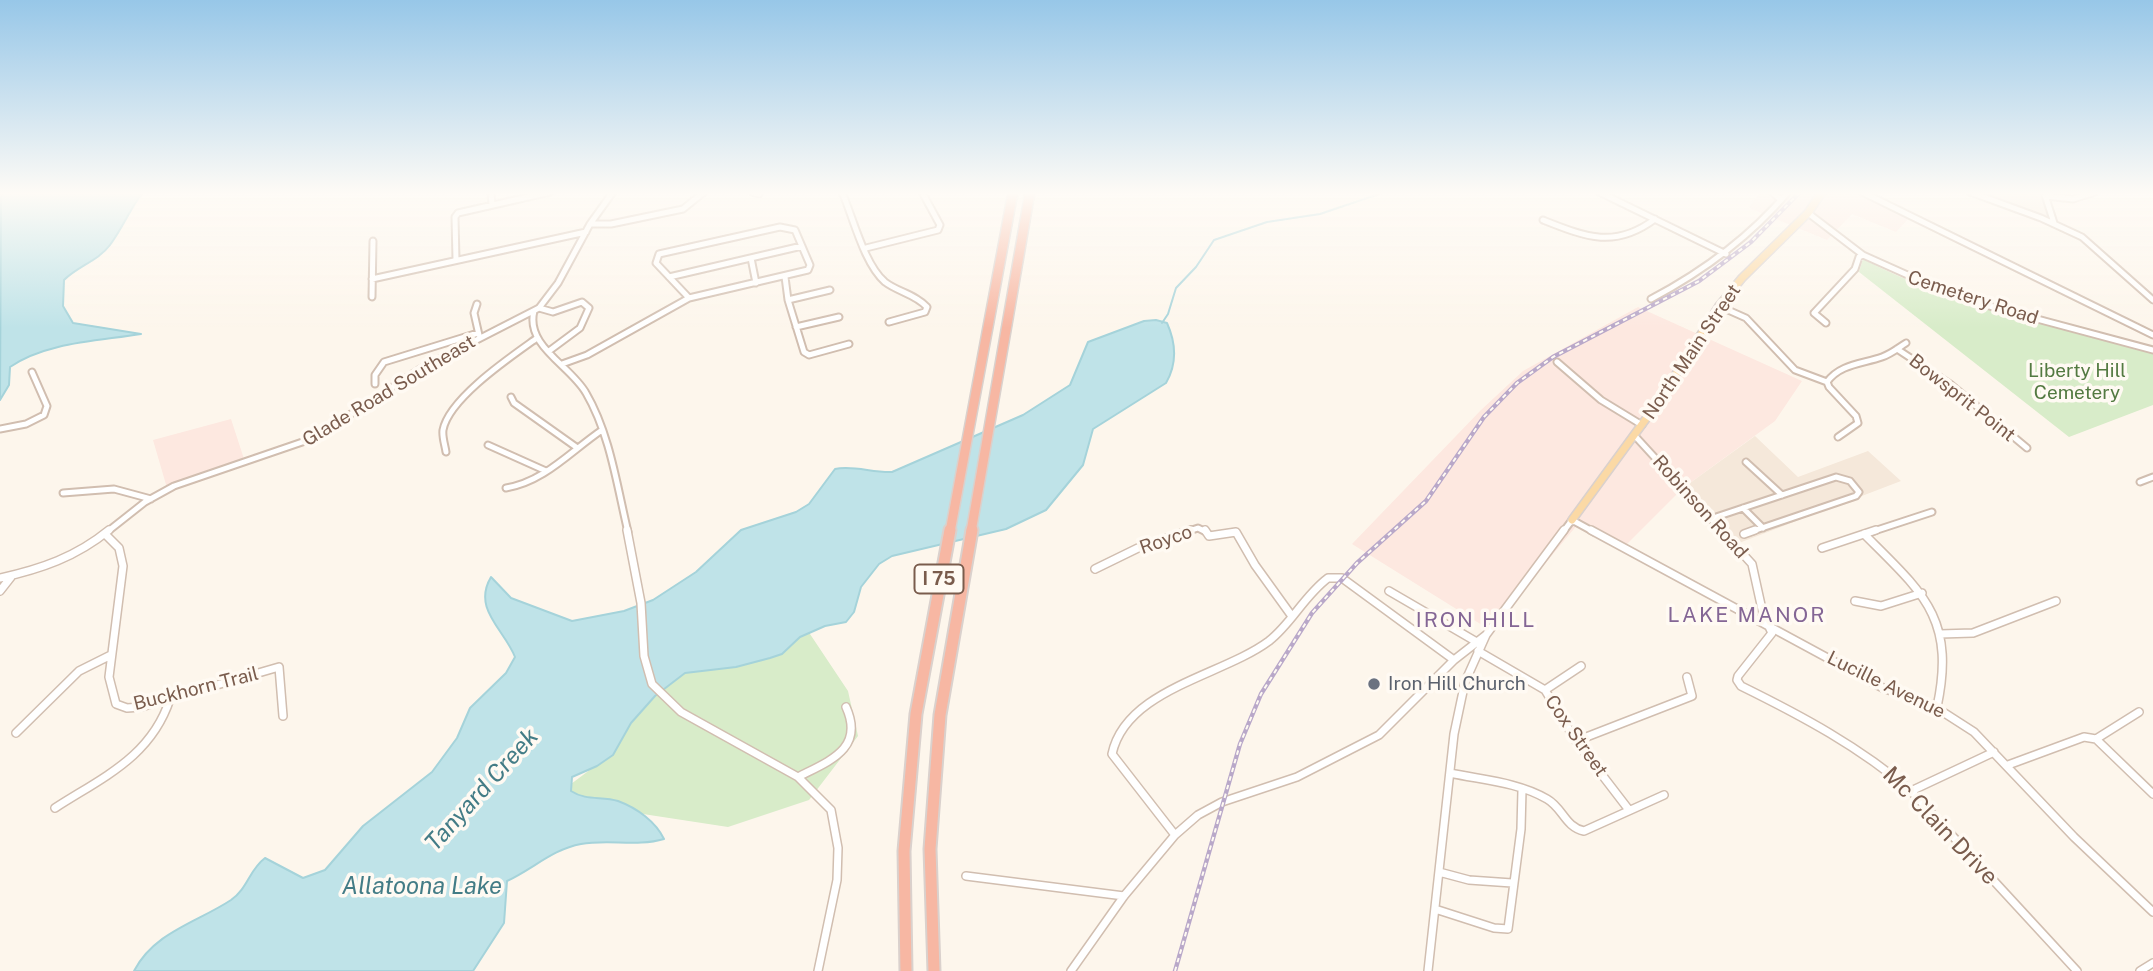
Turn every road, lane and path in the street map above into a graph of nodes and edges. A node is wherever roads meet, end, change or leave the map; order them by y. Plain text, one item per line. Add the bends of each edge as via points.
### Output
1 (455, 237) edge
2 (561, 237) edge
3 (583, 237) edge
4 (730, 237) edge
5 (798, 237) edge
6 (861, 237) edge
7 (908, 237) edge
8 (1005, 237) edge
9 (1022, 237) edge
10 (1692, 237) edge
11 (1743, 237) edge
12 (1783, 237) edge
13 (1840, 237) edge
14 (1954, 237) edge
15 (2081, 237) edge
16 (373, 241) dead end
17 (802, 246) junction
18 (866, 248) junction
19 (1726, 254) junction
20 (1863, 255) junction
21 (751, 258) junction
22 (456, 260) junction
23 (785, 276) junction
24 (668, 278) junction
25 (372, 279) junction
26 (756, 283) junction
27 (830, 290) dead end
28 (372, 297) dead end
29 (689, 298) junction
30 (1651, 299) dead end
31 (2153, 299) edge
32 (788, 300) junction
33 (477, 304) dead end
34 (1719, 306) junction
35 (537, 310) junction
36 (839, 317) dead end
37 (888, 322) dead end
38 (1826, 323) dead end
39 (796, 327) junction
40 (478, 335) junction
41 (2153, 335) edge
42 (537, 338) junction
43 (1906, 343) dead end
44 (849, 344) dead end
45 (1896, 349) junction
46 (2153, 350) edge
47 (550, 351) junction
48 (1557, 362) dead end
49 (562, 364) junction
50 (32, 372) dead end
51 (1826, 382) junction
52 (375, 384) dead end
53 (511, 397) dead end
54 (1642, 425) junction
55 (0, 429) edge
56 (602, 430) junction
57 (1635, 436) junction
58 (1838, 437) dead end
59 (488, 445) dead end
60 (576, 447) junction
61 (2027, 449) dead end
62 (446, 452) dead end
63 (1746, 462) dead end
64 (546, 471) junction
65 (2153, 477) edge
66 (2140, 482) dead end
67 (506, 488) dead end
68 (63, 493) dead end
69 (1782, 495) junction
70 (151, 499) junction
71 (1744, 508) junction
72 (1931, 512) dead end
73 (1710, 519) junction
74 (1573, 520) junction
75 (1762, 528) junction
76 (105, 534) junction
77 (1744, 534) dead end
78 (1864, 534) junction
79 (1822, 548) dead end
80 (1095, 569) dead end
81 (11, 577) junction
82 (0, 578) edge
83 (0, 591) edge
84 (1389, 591) dead end
85 (1922, 593) junction
86 (1855, 601) dead end
87 (2056, 601) dead end
88 (1291, 615) junction
89 (1766, 622) junction
90 (1940, 634) junction
91 (1486, 635) junction
92 (1475, 640) junction
93 (1478, 651) junction
94 (111, 655) junction
95 (1454, 660) junction
96 (1581, 666) dead end
97 (1687, 677) dead end
98 (1545, 690) junction
99 (170, 699) junction
100 (846, 707) dead end
101 (1937, 707) junction
102 (2139, 712) dead end
103 (283, 716) dead end
104 (16, 733) dead end
105 (2096, 739) junction
106 (1576, 741) junction
107 (1994, 752) junction
108 (2008, 765) junction
109 (1450, 773) junction
110 (798, 777) junction
111 (1522, 790) junction
112 (1911, 791) junction
113 (2153, 794) edge
114 (1664, 795) dead end
115 (55, 808) dead end
116 (1629, 810) junction
117 (1175, 835) junction
118 (1439, 872) junction
119 (966, 876) dead end
120 (1512, 883) junction
121 (1124, 896) junction
122 (1435, 909) junction
123 (2153, 912) edge
124 (2153, 963) edge
125 (818, 971) edge
126 (906, 971) edge
127 (934, 971) edge
128 (1071, 971) edge
129 (1428, 971) edge
130 (2077, 971) edge
131 (2140, 971) edge

1 - 22 street
2 - 22 street
3 - 35 street, Glade Road Southeast
4 - 24 street via 659,254 656,263
5 - 17 street
6 - 18 street
7 - 18 street
8 - 126 highway, I 75 via 914,726 905,840
9 - 127 highway, I 75 via 940,715 930,849
10 - 19 street
11 - 19 street
12 - 34 main road, North Main Street
13 - 20 street, Cemetery Road
14 - 41 street
15 - 31 street
16 - 25 street
17 - 21 street
17 - 23 street via 809,269
18 - 37 street via 879,276 915,295 927,307 925,312
19 - 30 street
20 - 38 street via 1814,313
20 - 46 street, Cemetery Road via 1972,301
21 - 24 street
21 - 26 street
22 - 25 street
23 - 26 street
23 - 32 street
24 - 29 street
25 - 28 street
26 - 29 street
27 - 32 street
29 - 49 street via 587,355
32 - 39 street
33 - 40 street
34 - 51 street via 1746,318 1795,370
34 - 54 main road, North Main Street
35 - 40 street, Glade Road Southeast
35 - 42 street via 531,323
35 - 47 street via 553,312 582,302 589,308 583,326
36 - 39 street
39 - 44 street via 809,355
40 - 52 street via 384,362 374,374
40 - 70 street, Glade Road Southeast via 314,438 174,486
42 - 47 street
42 - 62 street via 480,382 446,420
43 - 45 street
45 - 51 street via 1834,372
45 - 61 street, Bowsprit Point via 1950,384
47 - 49 street
48 - 54 street via 1601,400
49 - 56 street via 586,392
50 - 55 street via 47,406 44,415
51 - 58 street via 1858,423
53 - 60 street
54 - 57 main road, North Main Street
56 - 60 street
56 - 110 street via 630,542 644,656 652,684 681,712
57 - 73 street, Robinson Road
57 - 74 main road, North Main Street
59 - 64 street
60 - 64 street
63 - 69 street
64 - 67 street via 526,485
65 - 66 street
68 - 70 street via 114,489
69 - 71 street
69 - 75 street via 1836,477 1855,484 1859,492
70 - 76 street, Glade Road Southeast
71 - 73 street
71 - 75 street
72 - 78 street
73 - 89 street, Robinson Road via 1752,564 1759,609
74 - 89 street, Lucille Avenue
74 - 91 street
75 - 77 street
76 - 81 street, Glade Road Southeast via 67,558
76 - 94 street, Buckhorn Trail via 120,548 123,566
78 - 79 street
78 - 85 street
80 - 88 street, Royco via 1138,548 1198,528 1209,536 1236,532
81 - 82 street, Glade Road Southeast
81 - 83 street
84 - 92 street
85 - 86 street via 1881,606
85 - 90 street
87 - 90 street via 1973,633
88 - 95 street via 1317,585 1336,576
88 - 117 street via 1270,640 1165,694 1117,730 1112,754
89 - 101 street, Lucille Avenue via 1883,688
89 - 112 street, Mc Clain Drive via 1773,633 1738,676 1741,686 1855,746
90 - 101 street via 1946,660
91 - 92 street
91 - 93 street
92 - 95 street
93 - 98 street, Cox Street
93 - 109 street via 1461,699
94 - 99 street, Buckhorn Trail via 116,704 132,708
94 - 104 street via 79,671
95 - 117 street via 1379,736 1297,777 1223,802
96 - 98 street
97 - 106 street via 1692,696
98 - 106 street, Cox Street
99 - 103 street, Buckhorn Trail via 279,667
99 - 115 street via 166,717 145,748
100 - 110 street via 852,722 851,738 827,761
101 - 107 street, Lucille Avenue
102 - 105 street
105 - 108 street via 2084,737
105 - 113 street
106 - 116 street, Cox Street
107 - 108 street, Lucille Avenue
107 - 112 street
108 - 123 street, Lucille Avenue via 2063,826
109 - 111 street
109 - 118 street
110 - 125 street via 831,810 838,848 837,880
111 - 116 street via 1550,799 1578,831
111 - 120 street
112 - 130 street, Mc Clain Drive
114 - 116 street
117 - 121 street
118 - 120 street
118 - 122 street
119 - 121 street
120 - 122 street via 1508,929
121 - 128 street
122 - 129 street
124 - 131 street

